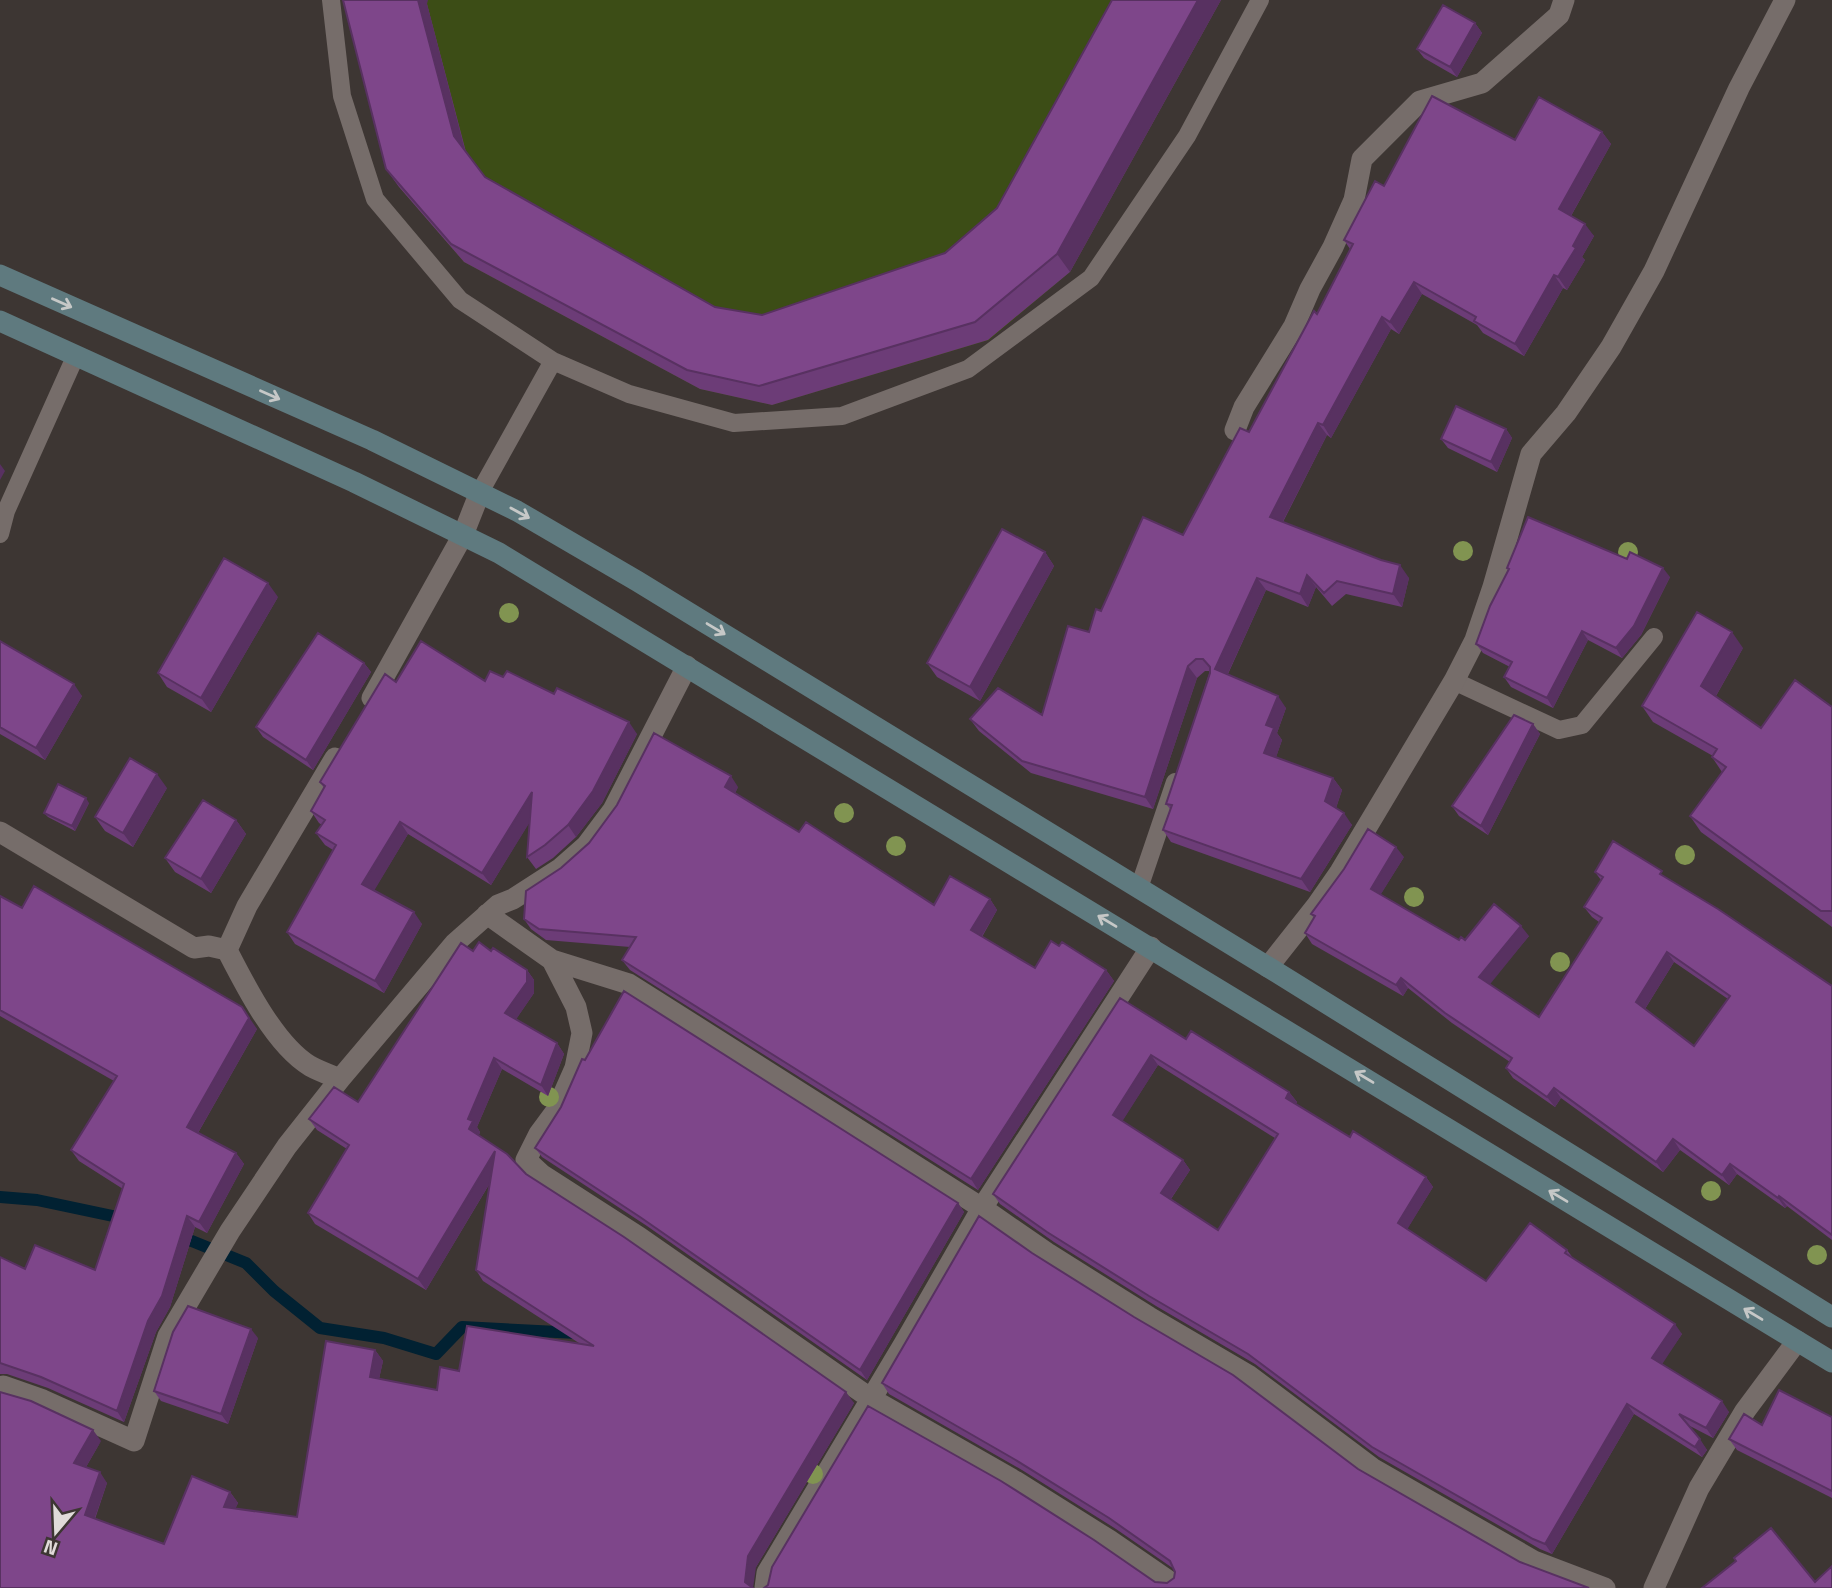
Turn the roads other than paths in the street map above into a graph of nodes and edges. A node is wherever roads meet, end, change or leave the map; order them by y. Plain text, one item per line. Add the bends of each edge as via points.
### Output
1 (331, 0) edge
2 (1260, 0) edge
3 (1564, 0) edge
4 (1785, 0) edge
5 (0, 275) edge
6 (0, 321) edge
7 (76, 355) junction
8 (552, 361) junction
9 (1235, 430) edge
10 (480, 492) junction
11 (0, 534) edge
12 (463, 535) junction
13 (1654, 637) dead end
14 (687, 666) junction
15 (1454, 681) junction
16 (358, 720) edge
17 (345, 742) edge
18 (1183, 759) edge
19 (0, 832) edge
20 (1139, 888) junction
21 (487, 914) junction
22 (1151, 947) junction
23 (228, 950) junction
24 (552, 960) junction
25 (1268, 967) junction
26 (340, 1079) junction
27 (982, 1208) junction
28 (1832, 1317) edge
29 (1797, 1341) junction
30 (1832, 1362) edge
31 (0, 1387) edge
32 (870, 1398) junction
33 (1170, 1582) edge
34 (765, 1588) edge
35 (1605, 1588) edge
36 (1654, 1588) edge

1 - 8 lane via 342,96 375,199 460,300
2 - 8 lane via 1186,136 1091,278 968,369 842,416 734,423 629,394
3 - 9 street via 1559,15 1482,83 1420,101 1362,159 1354,200 1333,247
4 - 15 street via 1654,271 1611,347 1531,454 1493,587 1475,640
5 -> 10 main road
6 - 7 main road
7 - 11 lane
7 - 12 main road
8 - 10 lane
10 - 12 street
10 -> 20 main road via 637,581
12 - 14 main road
12 - 16 street
13 - 15 lane via 1582,725 1568,730 1559,730
14 - 21 street via 612,810 586,846 561,868
22 -> 14 main road
15 - 25 street via 1340,872
17 - 23 street via 247,906
18 - 20 lane
19 - 23 street via 194,948
20 - 25 main road
21 - 24 street
21 - 26 street via 455,943
22 - 27 street
29 -> 22 main road
23 - 26 street via 250,995 274,1029 308,1065
24 - 27 street via 629,985
24 - 32 street via 576,1007 582,1033 576,1068 526,1160
25 - 28 main road
26 - 31 street via 230,1230 168,1336 134,1441 43,1400
27 - 32 street
27 - 35 street via 1058,1260 1248,1375 1373,1468 1534,1561
29 - 30 main road
29 - 36 street via 1745,1411 1699,1488
32 - 33 street via 1015,1481
32 - 34 street via 767,1573

